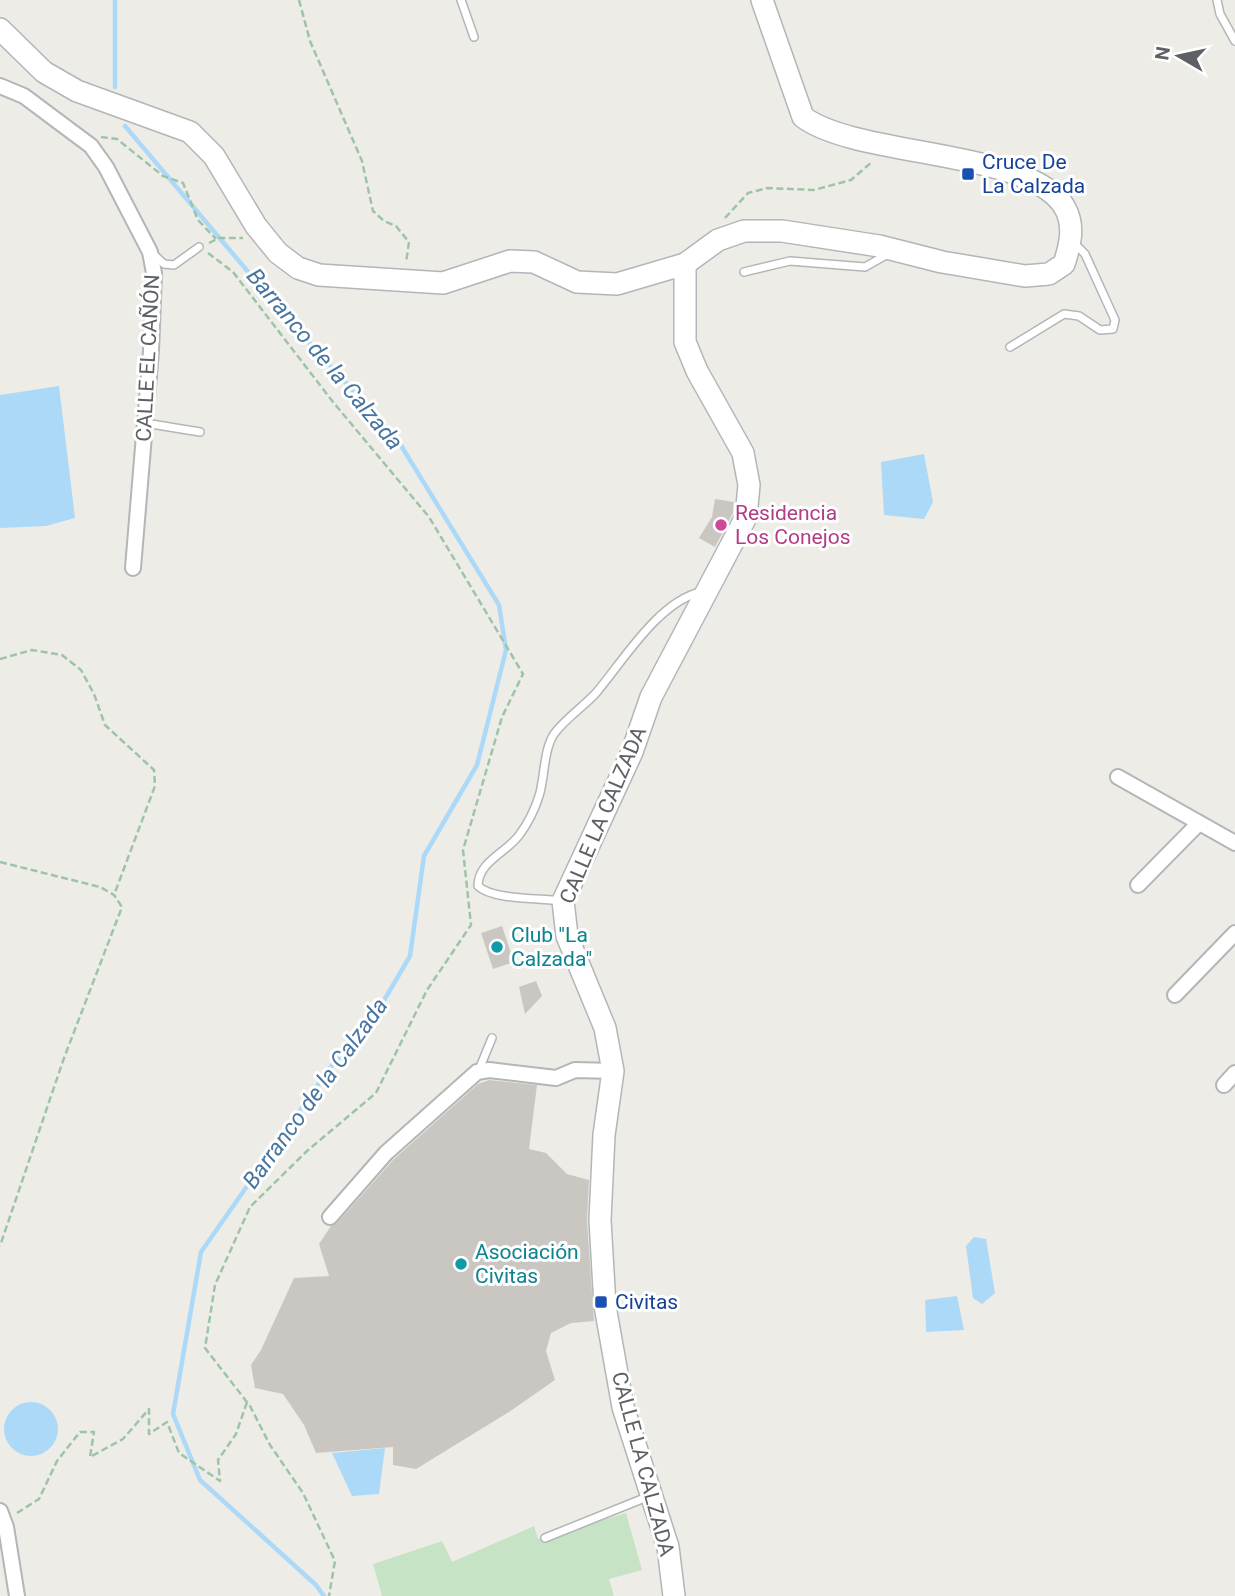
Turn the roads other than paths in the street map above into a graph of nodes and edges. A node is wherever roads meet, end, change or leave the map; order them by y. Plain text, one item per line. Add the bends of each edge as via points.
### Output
1 (461, 0) edge
2 (762, 0) edge
3 (1217, 0) edge
4 (0, 29) edge
5 (474, 37) dead end
6 (1235, 41) edge
7 (0, 86) edge
8 (1072, 241) junction
9 (200, 247) road end
10 (895, 250) junction
11 (150, 252) junction
12 (685, 264) junction
13 (744, 272) dead end
14 (1010, 347) dead end
15 (145, 423) junction
16 (200, 432) dead end
17 (134, 568) dead end
18 (706, 591) junction
19 (1118, 777) dead end
20 (1198, 824) junction
21 (1235, 843) edge
22 (1138, 885) dead end
23 (563, 901) junction
24 (1235, 933) edge
25 (1175, 995) dead end
26 (492, 1038) dead end
27 (613, 1071) junction
28 (477, 1073) junction
29 (1235, 1073) edge
30 (1224, 1085) dead end
31 (330, 1217) dead end
32 (651, 1495) junction
33 (2, 1516) edge
34 (545, 1538) dead end
35 (17, 1596) edge
36 (674, 1596) edge

1 - 5 lane
2 - 8 main road via 803,117 831,133 964,160 1036,181 1065,207
3 - 6 lane
4 - 12 main road via 44,72 77,90 190,132 214,156 271,244 298,268 319,275 443,283 510,261 534,262 578,282 617,284
7 - 11 street, CALLE EL CAÑÓN via 24,96 85,141 106,167
8 - 10 main road via 1065,264 1049,274 1025,276
8 - 14 lane via 1085,254 1115,320 1113,329 1100,330 1079,316 1064,314
9 - 11 lane via 174,265 164,264
10 - 12 main road via 782,231 744,231 718,240
10 - 13 lane via 865,267 790,261
11 - 15 street, CALLE EL CAÑÓN via 154,273
12 - 18 main road, CALLE LA CALZADA via 685,342 743,453 749,485 746,517
15 - 16 lane
15 - 17 street, CALLE EL CAÑÓN
18 - 23 main road, CALLE LA CALZADA via 651,697 632,752
18 - 23 lane via 684,596 633,645 595,694 554,734 531,816 518,837 478,878 482,891 496,896
19 - 20 street
20 - 21 street
20 - 22 street
23 - 27 main road, CALLE LA CALZADA via 567,936 605,1028
24 - 25 street
26 - 28 lane
27 - 28 street via 575,1070 556,1078 489,1070
27 - 32 main road, CALLE LA CALZADA via 600,1220 605,1306 623,1407
28 - 31 street via 386,1153
29 - 30 street
32 - 34 lane
32 - 36 main road, CALLE LA CALZADA via 667,1547
33 - 35 street

